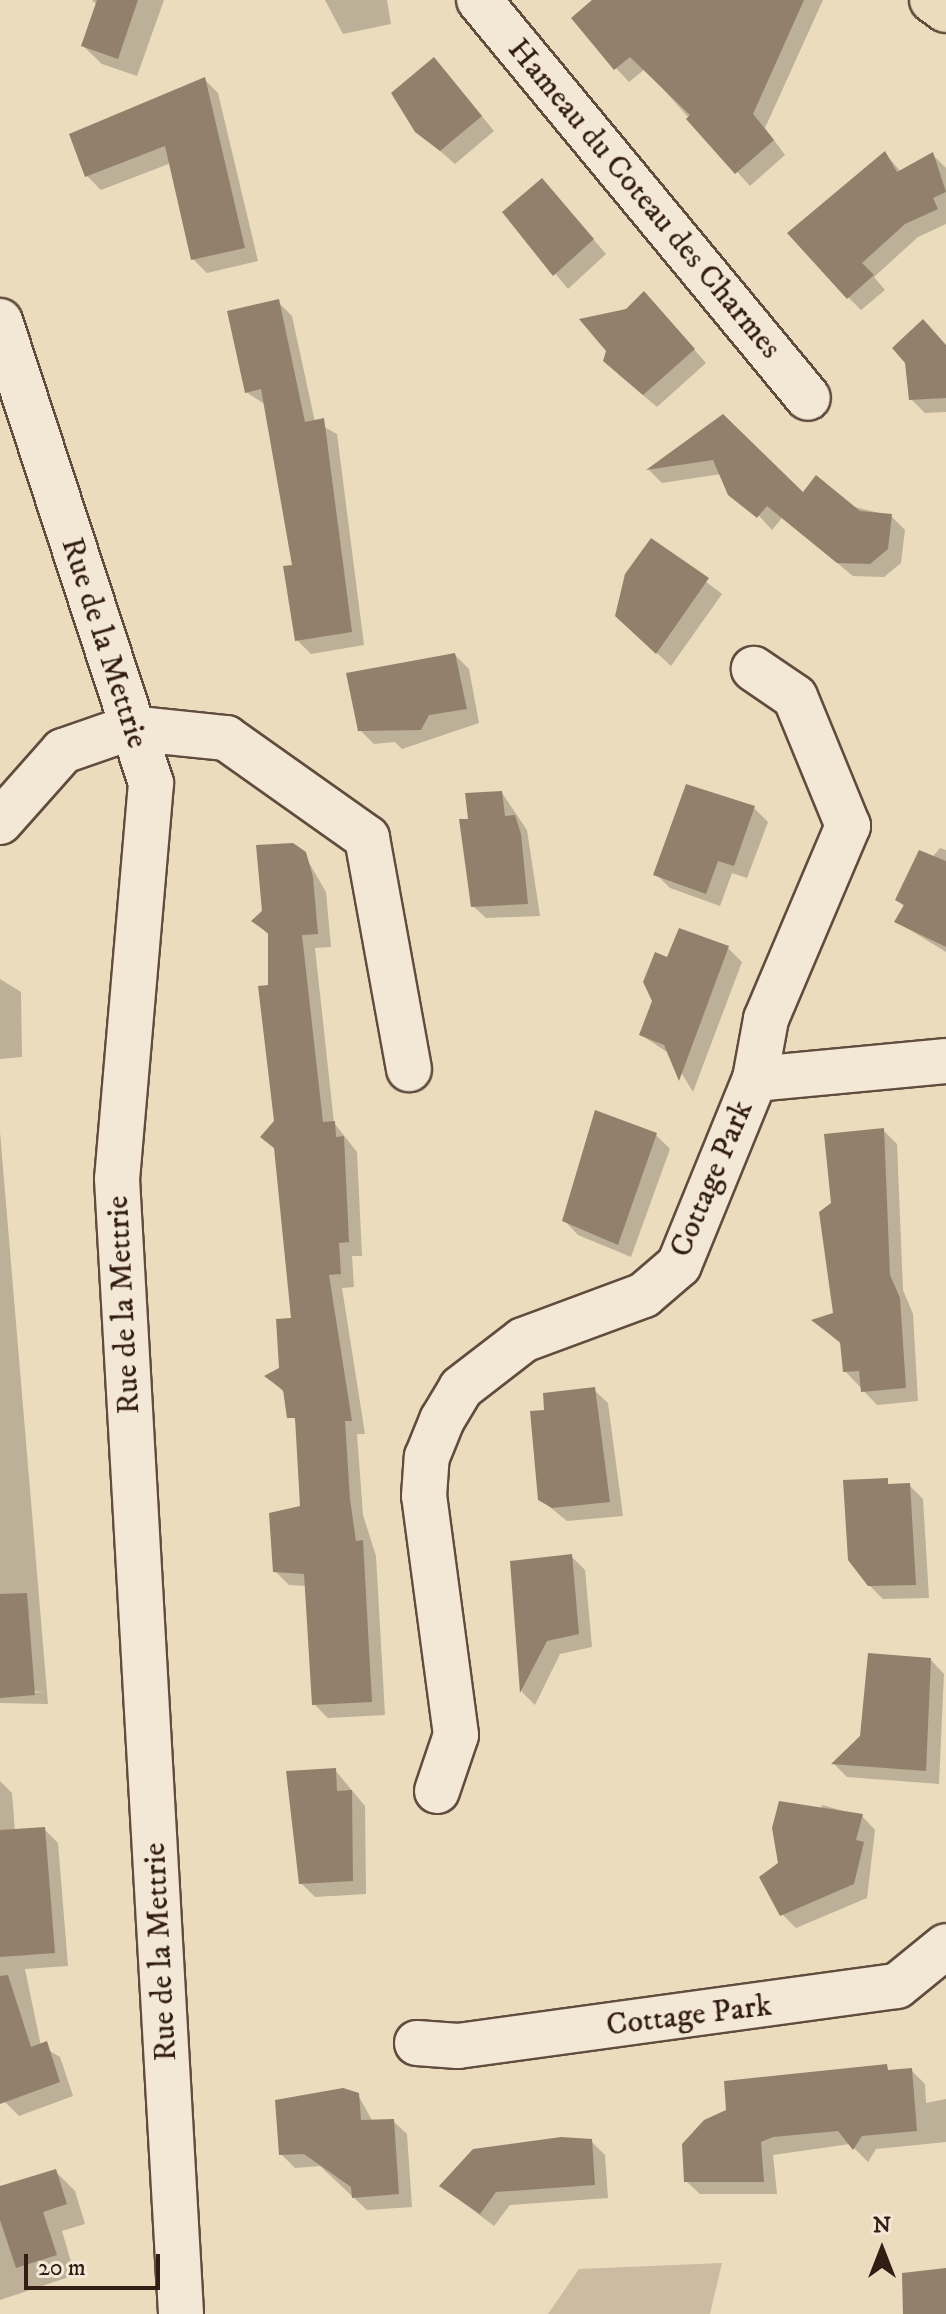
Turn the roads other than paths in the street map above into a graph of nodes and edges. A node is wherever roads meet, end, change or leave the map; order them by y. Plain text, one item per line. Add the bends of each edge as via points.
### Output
1 (479, 0) edge
2 (932, 0) edge
3 (946, 10) edge
4 (0, 321) edge
5 (808, 398) dead end
6 (754, 669) dead end
7 (129, 728) junction
8 (0, 822) edge
9 (946, 1061) edge
10 (409, 1069) dead end
11 (755, 1079) junction
12 (437, 1791) dead end
13 (946, 1946) edge
14 (417, 2043) dead end
15 (181, 2314) edge

1 - 5 street, Hameau du Coteau des Charmes
2 - 3 main road
4 - 7 street, Rue de la Mettrie
6 - 11 street, Cottage Park via 795,697 848,826 766,1019
7 - 8 street via 63,751
7 - 10 street via 226,738 367,838
7 - 15 street, Rue de la Mettrie via 151,783 117,1179
9 - 11 street
11 - 12 street, Cottage Park via 679,1265 644,1295 523,1340 461,1388 442,1420 427,1457 424,1496 456,1735
13 - 14 street, Cottage Park via 897,1986 458,2046

